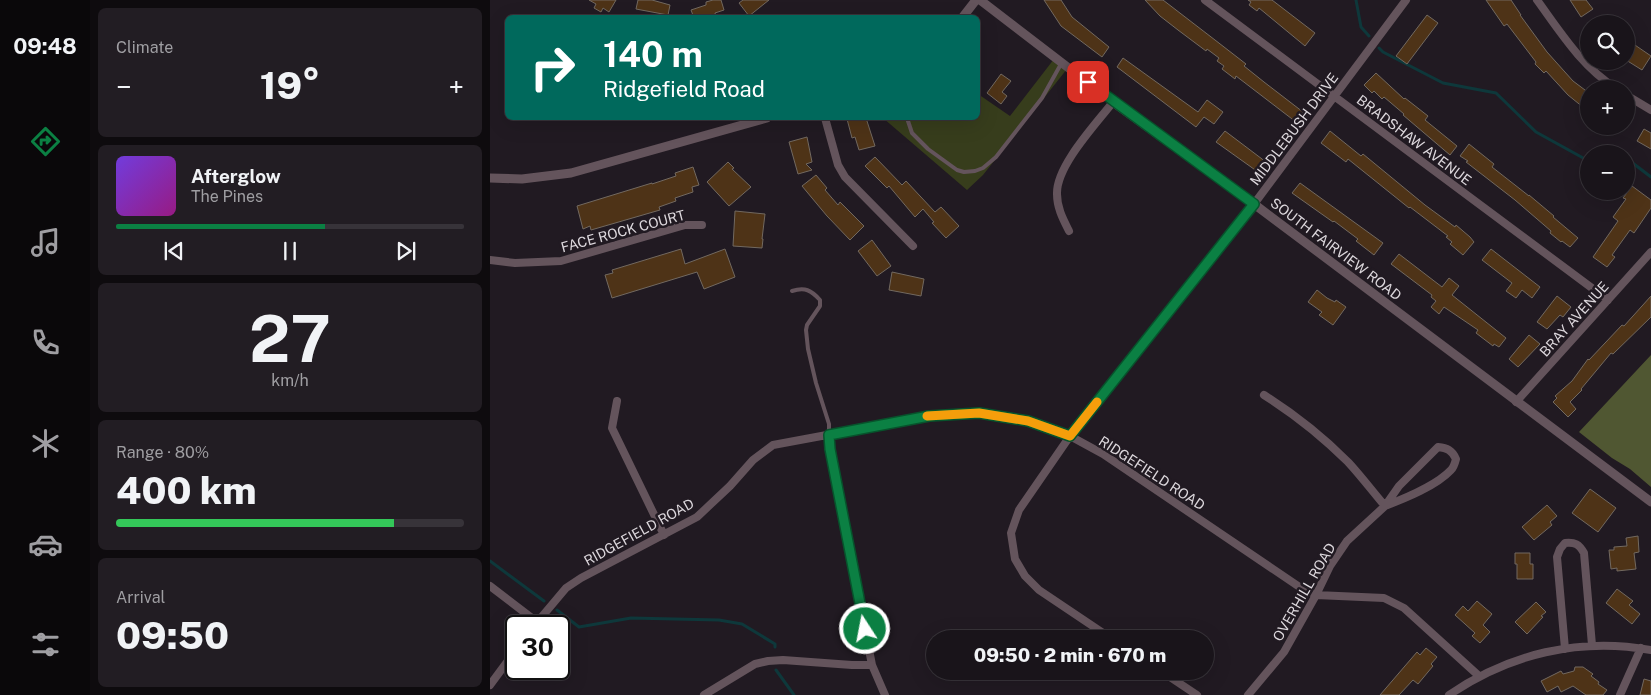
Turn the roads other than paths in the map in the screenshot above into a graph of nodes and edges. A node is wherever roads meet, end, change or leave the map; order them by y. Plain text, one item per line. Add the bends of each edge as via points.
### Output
1 (976, 0) edge
2 (980, 0) edge
3 (1205, 0) edge
4 (1406, 0) edge
5 (1537, 0) edge
6 (964, 15) edge
7 (1062, 63) junction
8 (1605, 80) edge
9 (1334, 96) junction
10 (1635, 100) edge
11 (1113, 102) junction
12 (1651, 110) edge
13 (760, 120) edge
14 (826, 120) edge
15 (909, 120) edge
16 (490, 178) edge
17 (1254, 204) junction
18 (702, 224) dead end
19 (1069, 231) dead end
20 (912, 246) dead end
21 (1651, 252) edge
22 (490, 260) edge
23 (792, 291) dead end
24 (1608, 300) junction
25 (1264, 395) dead end
26 (617, 401) dead end
27 (1516, 402) junction
28 (829, 435) junction
29 (1070, 436) junction
30 (1651, 502) edge
31 (1386, 506) junction
32 (664, 535) junction
33 (490, 586) edge
34 (1316, 595) junction
35 (524, 615) edge
36 (543, 615) edge
37 (1099, 630) edge
38 (1592, 645) junction
39 (1565, 648) junction
40 (1641, 648) junction
41 (1651, 650) edge
42 (505, 665) edge
43 (872, 665) junction
44 (1479, 676) junction
45 (1174, 680) edge
46 (490, 685) edge
47 (706, 694) edge
48 (885, 695) edge
49 (1197, 695) edge
50 (1248, 695) edge
51 (1449, 695) edge
52 (1620, 695) edge

1 - 6 street
2 - 7 street, SOUTH FAIRVIEW ROAD
3 - 9 street, BRADSHAW AVENUE
4 - 9 street, MIDDLEBUSH DRIVE
5 - 8 street via 1576,53
7 - 11 street, SOUTH FAIRVIEW ROAD
7 - 15 lane via 1042,98 996,157 975,171 957,170 928,149 912,133
9 - 17 street, MIDDLEBUSH DRIVE
9 - 24 street, BRADSHAW AVENUE
10 - 12 street
11 - 17 street, SOUTH FAIRVIEW ROAD
11 - 19 street via 1062,169 1056,192 1059,212
13 - 16 street via 571,173 522,179
14 - 20 street via 838,165 845,177
17 - 27 street, SOUTH FAIRVIEW ROAD
17 - 29 street, MIDDLEBUSH DRIVE
18 - 22 street, FACE ROCK COURT via 685,225 561,261 514,263
21 - 24 street, BRAY AVENUE
23 - 28 lane via 806,289 820,300 820,306 806,330
24 - 27 street, BRAY AVENUE
25 - 31 street via 1323,439
26 - 32 street via 612,428
27 - 30 street, SOUTH FAIRVIEW ROAD
28 - 29 street, RIDGEFIELD ROAD via 929,416 979,413 1028,421
28 - 32 street, RIDGEFIELD ROAD via 773,445 753,460 696,517
28 - 43 street
29 - 34 street, RIDGEFIELD ROAD via 1103,454
29 - 37 street, MIDDLEBUSH DRIVE via 1020,510 1011,533 1014,559 1024,576 1039,590
31 - 31 street, OVERHILL ROAD via 1437,481 1453,469 1456,459 1453,452 1438,447 1399,486
31 - 34 street, OVERHILL ROAD via 1347,541
32 - 36 street, RIDGEFIELD ROAD via 573,583
33 - 35 street
34 - 44 street, RIDGEFIELD ROAD via 1384,598 1404,608
34 - 50 street, OVERHILL ROAD via 1284,652
38 - 39 street
38 - 39 street via 1584,553 1573,542 1565,543 1557,556
38 - 40 street
39 - 44 street via 1521,658
40 - 41 street
40 - 52 street
42 - 46 street
43 - 47 street via 768,661 756,664
43 - 48 street
44 - 51 street
45 - 49 street

